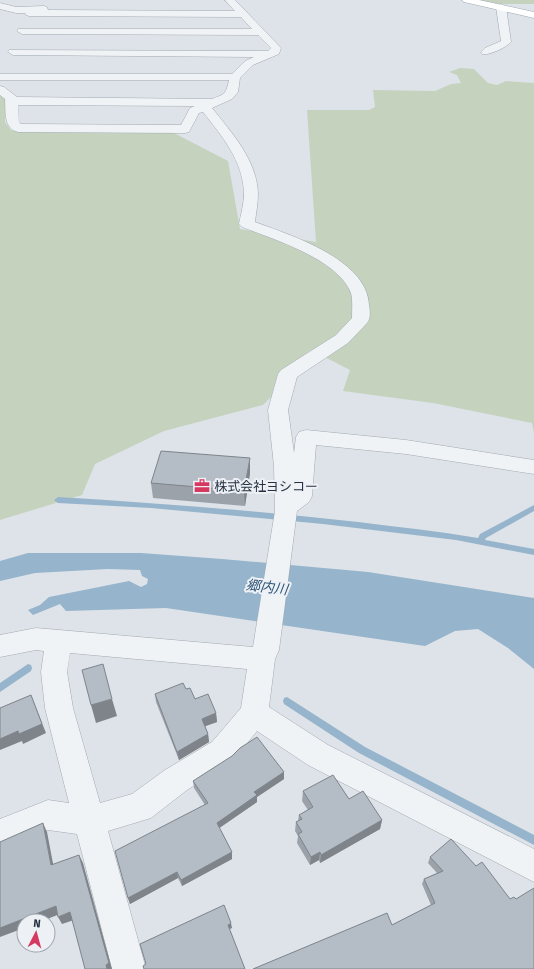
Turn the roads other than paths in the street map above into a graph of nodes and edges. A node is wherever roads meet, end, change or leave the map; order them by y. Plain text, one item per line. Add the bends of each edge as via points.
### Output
1 (0, 0) edge
2 (230, 0) edge
3 (467, 0) edge
4 (95, 4) dead end
5 (0, 6) edge
6 (501, 7) junction
7 (28, 11) junction
8 (244, 14) junction
9 (534, 15) edge
10 (22, 31) junction
11 (261, 32) junction
12 (13, 52) junction
13 (486, 52) dead end
14 (272, 54) junction
15 (3, 77) junction
16 (235, 77) junction
17 (0, 89) edge
18 (11, 101) junction
19 (210, 105) junction
20 (534, 467) edge
21 (285, 521) junction
22 (59, 641) junction
23 (0, 646) edge
24 (264, 655) junction
25 (254, 713) junction
26 (90, 821) junction
27 (0, 834) edge
28 (534, 866) edge
29 (130, 969) edge

1 - 7 street
2 - 8 street
3 - 6 main road
4 - 7 street
5 - 7 street
6 - 9 main road
6 - 13 street via 506,42
7 - 8 street
7 - 10 street
8 - 11 street
10 - 11 street
10 - 12 street
11 - 14 street via 276,48
12 - 14 street
12 - 15 street
14 - 16 street via 249,63
15 - 16 street
15 - 17 street
16 - 19 street via 232,92 228,97
17 - 18 street
18 - 19 street
18 - 19 street via 13,123 18,128 185,129 194,111
19 - 21 street via 239,150 247,170 251,193 247,224 321,254 341,269 359,293 361,319 342,339 288,374 278,410 285,466
20 - 21 street via 406,447 306,437 301,496
21 - 24 street
22 - 23 street via 36,639
22 - 24 street
22 - 26 street via 54,672 59,708
24 - 25 street
25 - 26 street via 222,752 176,780 140,807
25 - 28 street via 318,755
26 - 27 street via 48,815
26 - 29 street

